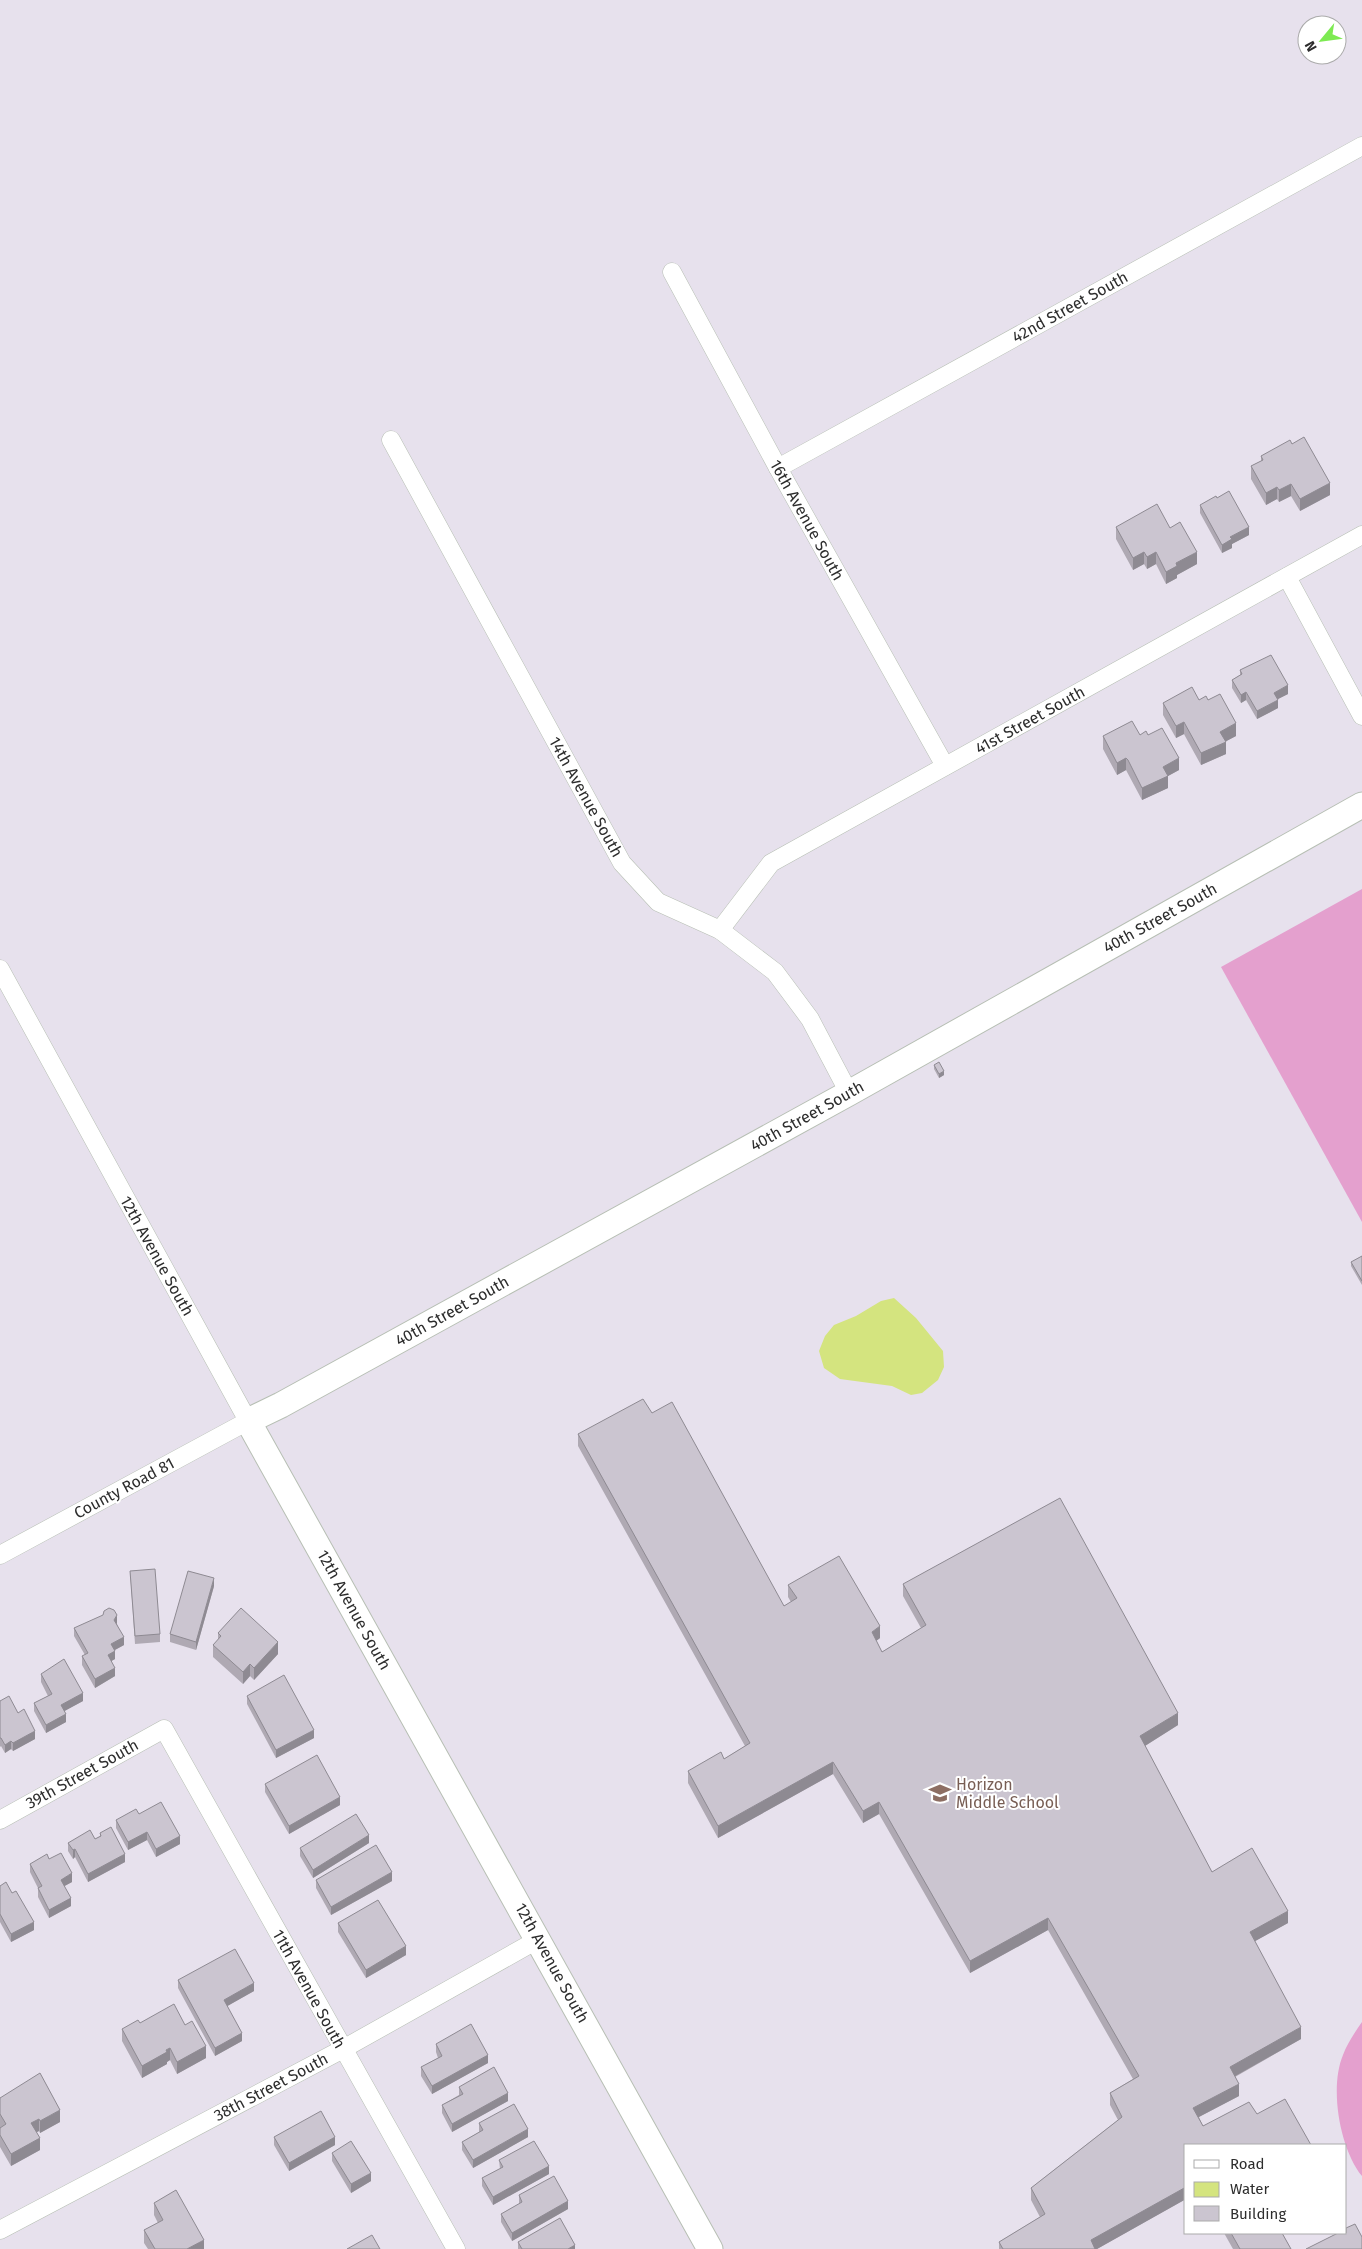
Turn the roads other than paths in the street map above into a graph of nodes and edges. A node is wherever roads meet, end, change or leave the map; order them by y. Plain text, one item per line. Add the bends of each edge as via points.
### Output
1 (1362, 146) edge
2 (672, 272) dead end
3 (391, 440) dead end
4 (778, 468) junction
5 (1362, 535) edge
6 (1287, 577) junction
7 (1362, 716) edge
8 (946, 766) junction
9 (1362, 805) edge
10 (720, 930) junction
11 (0, 969) edge
12 (849, 1093) junction
13 (248, 1420) junction
14 (0, 1555) edge
15 (164, 1729) joint
16 (0, 1820) edge
17 (539, 1939) junction
18 (343, 2049) junction
19 (0, 2230) edge
20 (456, 2249) edge
21 (710, 2249) edge

1 - 4 street, 42nd Street South
2 - 4 street, 16th Avenue South
3 - 10 street, 14th Avenue South via 622,863 658,902
4 - 8 street, 16th Avenue South
5 - 6 street, 41st Street South
6 - 7 street
6 - 8 street, 41st Street South
8 - 10 street, 41st Street South via 771,863
9 - 12 street, 40th Street South
10 - 12 street, 14th Avenue South via 775,972 810,1019
11 - 13 street, 12th Avenue South
12 - 13 street, 40th Street South
13 - 14 street, County Road 81
13 - 17 street, 12th Avenue South
15 - 16 street, 39th Street South
15 - 18 street, 11th Avenue South
17 - 18 street, 38th Street South
17 - 21 street, 12th Avenue South
18 - 19 street, 38th Street South
18 - 20 street, 11th Avenue South

